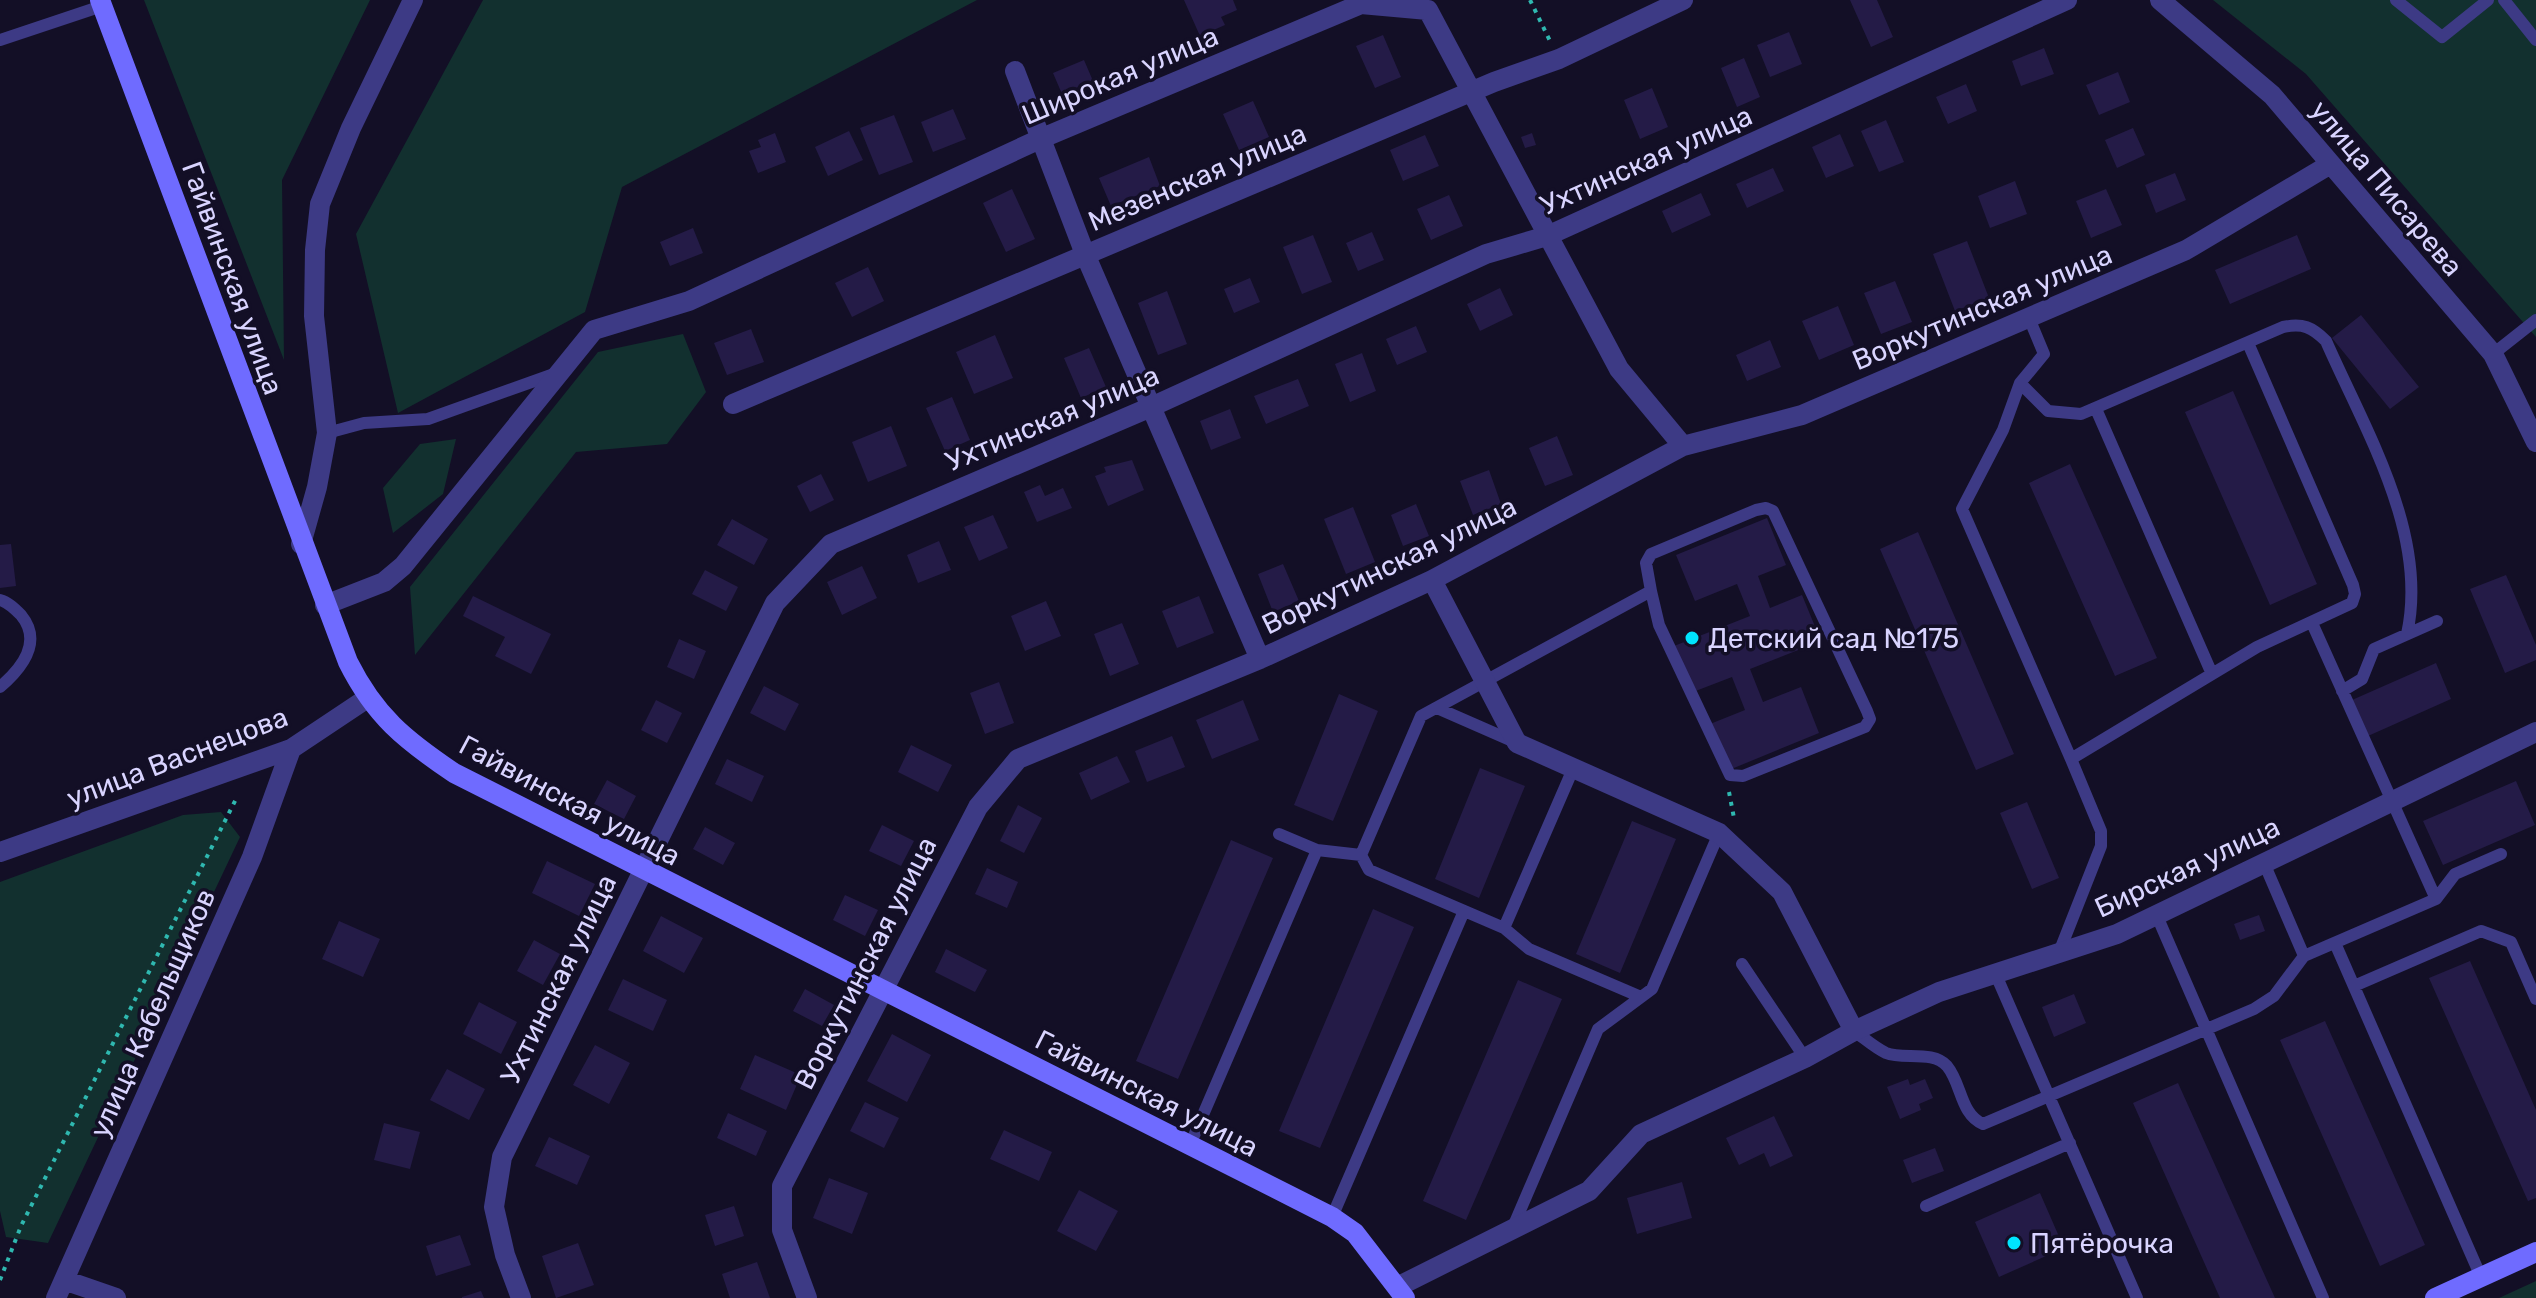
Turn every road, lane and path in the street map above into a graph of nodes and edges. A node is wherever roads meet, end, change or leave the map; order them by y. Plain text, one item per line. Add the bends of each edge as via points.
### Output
1 (413, 0) edge
2 (1530, 0) edge
3 (1683, 0) edge
4 (2067, 0) edge
5 (2160, 0) edge
6 (2396, 0) edge
7 (2488, 0) edge
8 (2504, 0) edge
9 (101, 3) edge
10 (0, 40) edge
11 (2536, 40) edge
12 (1559, 59) junction
13 (1015, 71) dead end
14 (1474, 91) junction
15 (1040, 139) junction
16 (2329, 165) junction
17 (1547, 236) junction
18 (1085, 254) junction
19 (2029, 318) junction
20 (2536, 320) edge
21 (2248, 343) junction
22 (2493, 354) junction
23 (561, 372) junction
24 (2020, 383) junction
25 (733, 404) dead end
26 (1151, 407) junction
27 (2096, 409) junction
28 (327, 433) junction
29 (2536, 442) edge
30 (1683, 446) junction
31 (301, 544) junction
32 (1432, 580) junction
33 (1651, 591) junction
34 (0, 600) edge
35 (325, 605) junction
36 (2437, 621) dead end
37 (2312, 623) junction
38 (2407, 634) junction
39 (1260, 659) junction
40 (2212, 674) junction
41 (1485, 682) junction
42 (0, 687) edge
43 (2342, 691) junction
44 (366, 699) junction
45 (1437, 708) junction
46 (2536, 732) edge
47 (1517, 743) junction
48 (291, 749) junction
49 (2071, 759) junction
50 (1573, 769) junction
51 (1732, 776) junction
52 (237, 797) dead end
53 (2390, 801) junction
54 (1725, 829) junction
55 (1279, 834) dead end
56 (1317, 850) junction
57 (0, 852) edge
58 (2501, 854) dead end
59 (1361, 855) junction
60 (2264, 863) junction
61 (643, 870) junction
62 (2436, 899) junction
63 (1464, 911) junction
64 (2157, 916) junction
65 (1504, 928) junction
66 (2335, 943) junction
67 (2058, 955) junction
68 (2304, 956) junction
69 (1742, 964) dead end
70 (1996, 975) junction
71 (2354, 986) junction
72 (881, 991) junction
73 (1641, 997) junction
74 (2536, 999) edge
75 (2206, 1030) junction
76 (1854, 1031) junction
77 (1805, 1058) junction
78 (2050, 1098) junction
79 (2070, 1143) junction
80 (1190, 1145) junction
81 (1926, 1206) dead end
82 (1332, 1217) junction
83 (1512, 1230) junction
84 (2536, 1252) edge
85 (2481, 1277) junction
86 (0, 1280) edge
87 (60, 1289) edge
88 (1402, 1292) edge
89 (116, 1298) edge
90 (521, 1298) edge
91 (807, 1298) edge
92 (2137, 1298) edge
93 (2323, 1298) edge
94 (2435, 1298) edge

1 - 28 street via 320,204 314,316
2 - 12 path
3 - 12 street, Мезенская улица
4 - 17 street, Ухтинская улица
5 - 16 street, улица Писарева via 2272,95
6 - 7 lane via 2442,37
8 - 11 lane
9 - 10 lane
9 - 31 main road, Гайвинская улица
12 - 14 street, Мезенская улица
13 - 15 street
14 - 15 street, Широкая улица via 1428,10 1361,4
14 - 17 street, Широкая улица
14 - 18 street, Мезенская улица
15 - 18 street
15 - 23 street, Широкая улица via 689,301 594,330
16 - 19 street, Воркутинская улица via 2186,250
16 - 22 street, улица Писарева
17 - 26 street, Ухтинская улица via 1486,254
17 - 30 street, Широкая улица via 1619,369
18 - 25 street, Мезенская улица
18 - 26 street
19 - 24 lane via 2044,354
19 - 30 street, Воркутинская улица via 1802,415
20 - 22 lane
21 - 27 lane
21 - 37 lane via 2353,585 2352,603
21 - 38 lane via 2299,324 2326,341 2384,475 2408,549 2413,610
22 - 29 street, улица Писарева
23 - 28 lane via 428,419 364,423
23 - 35 street via 403,566 384,582
24 - 27 lane via 2048,411 2081,414
24 - 49 lane via 2003,430 1962,509
26 - 39 street
26 - 61 street, Ухтинская улица via 831,544 775,603
27 - 40 lane
28 - 31 street
30 - 32 street, Воркутинская улица
31 - 35 main road, Гайвинская улица
32 - 39 street, Воркутинская улица
32 - 41 street
33 - 41 lane
33 - 51 lane via 1659,625
33 - 51 lane via 1646,563 1651,554 1756,510 1773,511 1867,711 1870,719 1857,732
34 - 42 lane via 22,617 31,633 29,653
35 - 44 main road, Гайвинская улица
36 - 38 lane
37 - 40 lane
37 - 43 lane
38 - 43 lane via 2374,649 2362,679
39 - 72 street, Воркутинская улица via 1018,759 978,807
40 - 49 lane
41 - 45 lane
41 - 47 street
43 - 53 lane
44 - 48 street, улица Васнецова
44 - 61 main road, Гайвинская улица via 406,741 454,773
45 - 47 lane
45 - 59 lane via 1421,716
46 - 53 street, Бирская улица
47 - 50 street
48 - 57 street, улица Васнецова
48 - 87 street, улица Кабельщиков via 252,857
49 - 67 lane via 2101,831 2101,846
50 - 54 street
50 - 65 lane
51 - 54 path via 1728,787 1735,816
52 - 86 path via 21,1226
53 - 60 street, Бирская улица
53 - 62 lane
54 - 73 lane via 1652,989
54 - 76 street via 1782,892
55 - 56 lane
56 - 59 lane
56 - 80 lane
58 - 62 lane via 2455,874
59 - 63 lane via 1369,870
60 - 64 street, Бирская улица
60 - 68 lane
61 - 72 main road, Гайвинская улица
61 - 90 street, Ухтинская улица via 502,1157 494,1207
62 - 66 lane
63 - 65 lane
63 - 82 lane
64 - 67 street, Бирская улица
64 - 75 lane
65 - 73 lane via 1529,949
66 - 68 lane
66 - 71 lane
67 - 70 street, Бирская улица
68 - 75 lane via 2266,1003
69 - 77 lane
70 - 76 street, Бирская улица via 1939,992
70 - 78 lane
71 - 74 lane via 2481,931 2511,942
71 - 85 lane
72 - 80 main road, Гайвинская улица
72 - 91 street, Воркутинская улица via 782,1186 782,1230
73 - 83 lane via 1598,1029
75 - 78 lane
75 - 93 lane
76 - 77 street, Бирская улица
76 - 78 lane via 1886,1053 1939,1060 1974,1120 1983,1124
77 - 83 street, Бирская улица via 1641,1134 1589,1191
78 - 79 lane
79 - 81 lane
79 - 92 lane
80 - 82 main road, Гайвинская улица
82 - 88 main road, Гайвинская улица via 1355,1233
83 - 88 street, Бирская улица
84 - 85 main road
85 - 94 main road
87 - 89 street

